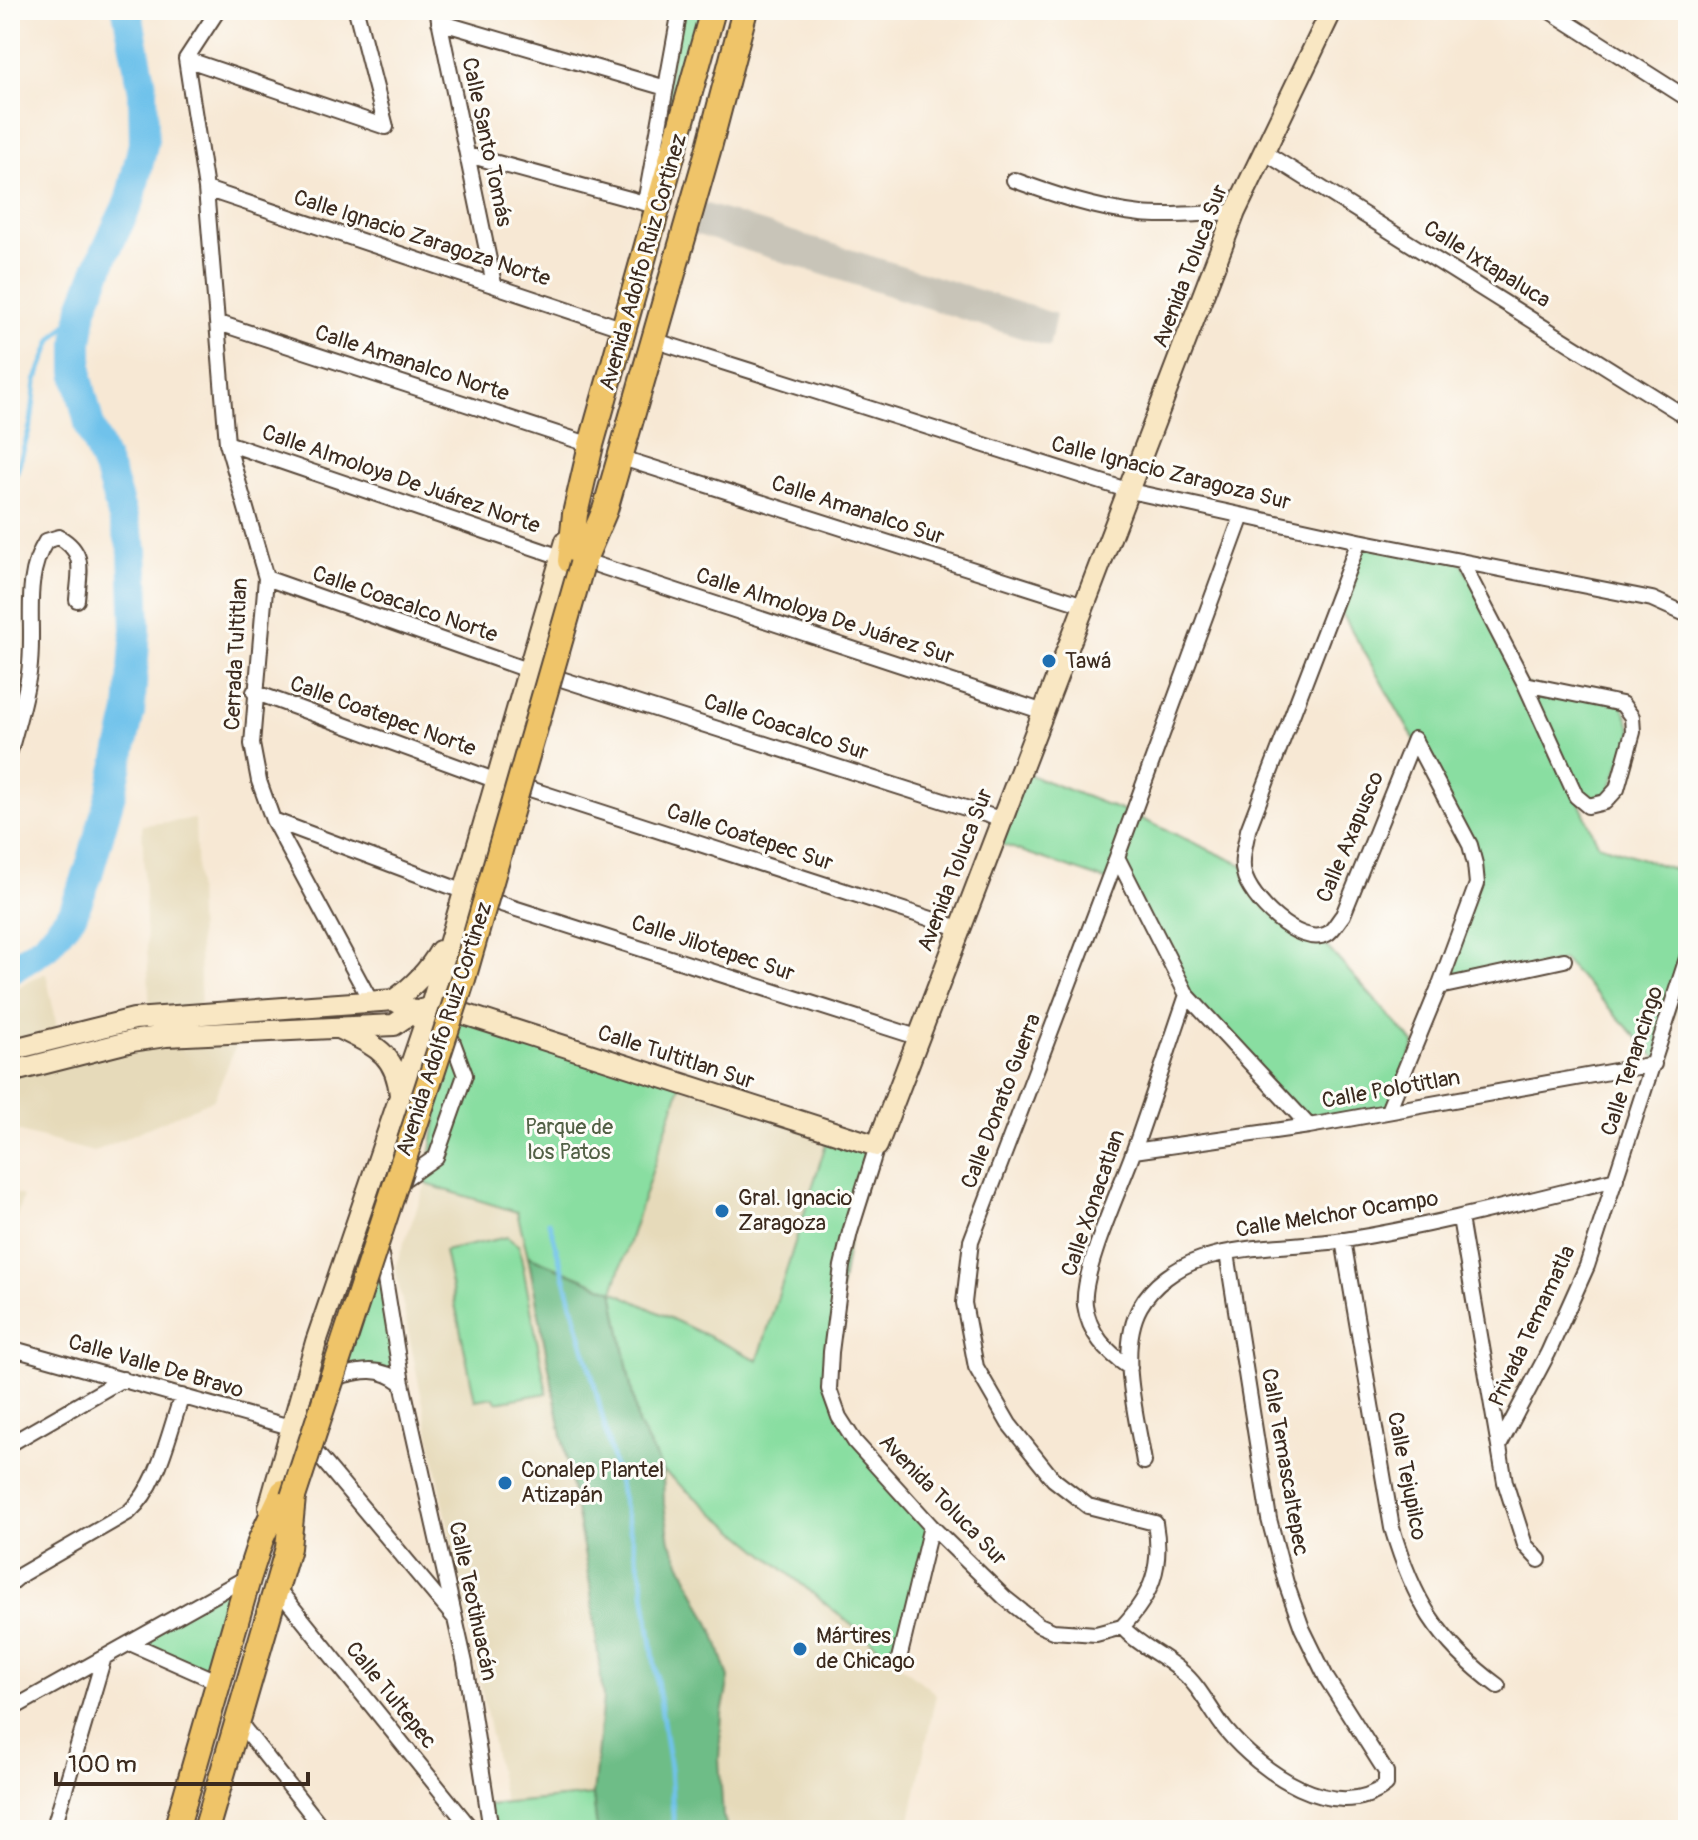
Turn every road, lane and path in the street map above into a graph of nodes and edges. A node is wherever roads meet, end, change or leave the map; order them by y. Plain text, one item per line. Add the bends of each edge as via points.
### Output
1 (218, 10) edge
2 (356, 10) edge
3 (680, 10) edge
4 (713, 10) edge
5 (745, 10) edge
6 (1332, 10) edge
7 (1548, 10) edge
8 (438, 16) edge
9 (186, 59) junction
10 (666, 88) junction
11 (1688, 99) edge
12 (1264, 152) junction
13 (468, 155) junction
14 (1014, 180) dead end
15 (206, 189) junction
16 (652, 205) junction
17 (1235, 212) junction
18 (494, 284) junction
19 (219, 323) junction
20 (624, 329) junction
21 (653, 340) junction
22 (1687, 414) edge
23 (227, 443) junction
24 (591, 445) junction
25 (619, 457) junction
26 (1130, 491) junction
27 (1242, 516) junction
28 (1359, 541) junction
29 (576, 561) junction
30 (1461, 561) junction
31 (266, 578) junction
32 (77, 600) dead end
33 (1084, 605) junction
34 (1688, 615) edge
35 (530, 671) junction
36 (558, 678) junction
37 (1525, 684) junction
38 (254, 692) junction
39 (1044, 712) junction
40 (514, 724) junction
41 (542, 733) junction
42 (10, 751) edge
43 (497, 781) junction
44 (527, 788) junction
45 (1000, 819) junction
46 (273, 820) junction
47 (1117, 857) junction
48 (465, 892) junction
49 (495, 902) junction
50 (454, 927) junction
51 (959, 928) junction
52 (1688, 955) edge
53 (1564, 960) dead end
54 (1439, 987) junction
55 (1187, 995) junction
56 (394, 1000) junction
57 (371, 1002) junction
58 (461, 1013) junction
59 (423, 1014) junction
60 (341, 1029) junction
61 (917, 1037) junction
62 (10, 1050) edge
63 (1654, 1064) junction
64 (10, 1072) edge
65 (401, 1097) junction
66 (1388, 1111) junction
67 (1309, 1126) junction
68 (877, 1146) junction
69 (1134, 1151) junction
70 (1616, 1179) junction
71 (1460, 1218) junction
72 (1343, 1240) junction
73 (1227, 1253) junction
74 (381, 1255) junction
75 (369, 1292) junction
76 (10, 1348) edge
77 (1130, 1368) junction
78 (337, 1377) junction
79 (123, 1379) junction
80 (402, 1383) junction
81 (182, 1396) junction
82 (290, 1427) junction
83 (10, 1444) edge
84 (1500, 1444) junction
85 (315, 1451) junction
86 (1144, 1462) dead end
87 (288, 1494) junction
88 (931, 1526) junction
89 (261, 1539) junction
90 (288, 1548) junction
91 (1539, 1560) dead end
92 (249, 1576) junction
93 (10, 1584) edge
94 (277, 1588) junction
95 (456, 1619) junction
96 (1122, 1627) junction
97 (130, 1643) junction
98 (104, 1657) junction
99 (898, 1663) dead end
100 (218, 1682) junction
101 (1498, 1686) dead end
102 (10, 1710) edge
103 (239, 1722) junction
104 (53, 1830) edge
105 (176, 1830) edge
106 (206, 1830) edge
107 (324, 1830) edge
108 (472, 1830) edge
109 (491, 1830) edge

1 - 9 street
2 - 9 street via 386,127
3 - 10 street
4 - 16 main road, Avenida Adolfo Ruiz Cortinez
5 - 21 main road, Avenida Adolfo Ruiz Cortinez
6 - 12 main road, Avenida Toluca Sur
7 - 11 street
8 - 10 street
8 - 13 street, Calle Santo Tomás
9 - 15 street, Cerrada Tultitlan
10 - 16 street
12 - 17 main road, Avenida Toluca Sur
12 - 22 street, Calle Ixtapaluca
13 - 16 street
13 - 18 street, Calle Santo Tomás
14 - 17 street via 1067,200 1119,211
15 - 18 street, Calle Ignacio Zaragoza Norte
15 - 19 street, Cerrada Tultitlan
16 - 20 main road, Avenida Adolfo Ruiz Cortinez
17 - 26 main road, Avenida Toluca Sur
18 - 20 street, Calle Ignacio Zaragoza Norte
19 - 23 street, Cerrada Tultitlan
19 - 24 street, Calle Amanalco Norte
20 - 24 main road, Avenida Adolfo Ruiz Cortinez
21 - 25 main road, Avenida Adolfo Ruiz Cortinez
21 - 26 street, Calle Ignacio Zaragoza Sur
23 - 29 street, Calle Almoloya De Juárez Norte
23 - 31 street, Cerrada Tultitlan
24 - 29 main road, Avenida Adolfo Ruiz Cortinez via 575,514
25 - 29 main road, Avenida Adolfo Ruiz Cortinez via 605,510
25 - 33 street, Calle Amanalco Sur
26 - 27 street, Calle Ignacio Zaragoza Sur
26 - 33 main road, Avenida Toluca Sur
27 - 28 street, Calle Ignacio Zaragoza Sur
27 - 47 street, Calle Donato Guerra
28 - 30 street, Calle Ignacio Zaragoza Sur
28 - 54 street, Calle Axapusco via 1248,830 1243,873 1265,908 1282,923 1307,935 1329,934 1343,915 1414,739 1475,864 1477,884
29 - 35 main road, Avenida Adolfo Ruiz Cortinez
29 - 36 main road, Avenida Adolfo Ruiz Cortinez via 577,603
29 - 39 street, Calle Almoloya De Juárez Sur
29 - 87 main road, Avenida Adolfo Ruiz Cortinez, bridge via 463,979
30 - 34 street, Calle Ignacio Zaragoza Sur via 1652,599
30 - 37 street
31 - 35 street, Calle Coacalco Norte
31 - 38 street, Cerrada Tultitlan
32 - 42 street via 80,559 72,544 59,537 46,541 32,573 29,674
33 - 39 main road, Avenida Toluca Sur
35 - 40 main road, Avenida Adolfo Ruiz Cortinez
36 - 41 main road, Avenida Adolfo Ruiz Cortinez
36 - 45 street, Calle Coacalco Sur
37 - 37 street via 1576,796 1588,806 1605,802 1617,789 1633,732 1632,717 1622,704
38 - 43 street, Calle Coatepec Norte
38 - 46 street, Cerrada Tultitlan via 252,744
39 - 45 main road, Avenida Toluca Sur
40 - 41 main road
40 - 43 main road, Avenida Adolfo Ruiz Cortinez
41 - 44 main road, Avenida Adolfo Ruiz Cortinez
43 - 48 main road, Avenida Adolfo Ruiz Cortinez
44 - 49 main road, Avenida Adolfo Ruiz Cortinez
44 - 51 street, Calle Coatepec Sur
45 - 51 main road, Avenida Toluca Sur
46 - 48 street
46 - 57 street, Cerrada Tultitlan
47 - 55 street
47 - 96 street, Calle Donato Guerra via 971,1241 964,1303 976,1367 1009,1424 1053,1479 1088,1506 1155,1523 1158,1564 1147,1595
48 - 50 main road, Avenida Adolfo Ruiz Cortinez
49 - 58 main road, Avenida Adolfo Ruiz Cortinez
49 - 61 street, Calle Jilotepec Sur
50 - 56 main road via 430,968
50 - 59 main road, Avenida Adolfo Ruiz Cortinez
51 - 61 main road, Avenida Toluca Sur
52 - 63 street, Calle Tenancingo
53 - 54 street
54 - 66 street, Calle Axapusco
55 - 67 street
55 - 69 street, Calle Xonacatlan
56 - 57 main road
56 - 59 main road, Calle Tultitlan Sur
57 - 62 main road via 134,1019
58 - 59 main road, Calle Tultitlan Sur
58 - 68 main road, Calle Tultitlan Sur
58 - 74 main road, Avenida Adolfo Ruiz Cortinez
59 - 60 main road via 394,1025
59 - 65 main road, Avenida Adolfo Ruiz Cortinez
59 - 75 main road via 434,1047 432,1058 373,1230
60 - 64 main road via 166,1036
60 - 65 main road via 386,1055 396,1070
61 - 68 main road, Avenida Toluca Sur
63 - 66 street, Calle Polotitlan
63 - 70 street, Calle Tenancingo
65 - 82 main road, Avenida Adolfo Ruiz Cortinez
66 - 67 street, Calle Polotitlan
67 - 69 street, Calle Polotitlan
68 - 88 street, Avenida Toluca Sur via 842,1266 829,1389 855,1442
69 - 77 street, Calle Xonacatlan via 1086,1279 1085,1303 1100,1342
70 - 71 street, Calle Melchor Ocampo
70 - 84 street, Privada Temamatla via 1568,1310
71 - 72 street, Calle Melchor Ocampo
71 - 84 street
72 - 73 street, Calle Melchor Ocampo
72 - 101 street, Calle Tejupilco via 1392,1528 1406,1574 1447,1641
73 - 77 street, Calle Melchor Ocampo via 1177,1269 1157,1286 1132,1328
73 - 96 street, Calle Temascaltepec via 1269,1519 1286,1583 1327,1679 1386,1772 1386,1785 1354,1800 1300,1787 1245,1751 1183,1671 1133,1640
74 - 75 main road, Avenida Adolfo Ruiz Cortinez
74 - 80 street, Calle Teotihuacán
75 - 78 main road, Avenida Adolfo Ruiz Cortinez
76 - 79 street, Calle Valle De Bravo
77 - 86 street
78 - 80 street via 371,1369 388,1372
78 - 85 main road, Avenida Adolfo Ruiz Cortinez
79 - 81 street, Calle Valle De Bravo
79 - 83 street
80 - 95 street, Calle Teotihuacán
81 - 82 street, Calle Valle De Bravo
81 - 93 street via 142,1500
82 - 89 main road, Avenida Adolfo Ruiz Cortinez
84 - 91 street via 1515,1520 1525,1545
85 - 90 main road, Avenida Adolfo Ruiz Cortinez
85 - 95 street
87 - 89 main road, Avenida Adolfo Ruiz Cortinez
87 - 90 main road, Avenida Adolfo Ruiz Cortinez
88 - 96 street, Avenida Toluca Sur via 1039,1625 1096,1634
88 - 99 street
89 - 92 main road, Avenida Adolfo Ruiz Cortinez
90 - 94 main road, Avenida Adolfo Ruiz Cortinez
92 - 97 street
92 - 100 main road, Avenida Adolfo Ruiz Cortinez
94 - 103 main road, Avenida Adolfo Ruiz Cortinez
94 - 108 street, Calle Tultepec
95 - 109 street, Calle Teotihuacán
97 - 98 street
97 - 100 street
98 - 102 street
98 - 104 street
100 - 105 main road, Avenida Adolfo Ruiz Cortinez
103 - 106 main road, Avenida Adolfo Ruiz Cortinez
103 - 107 street

